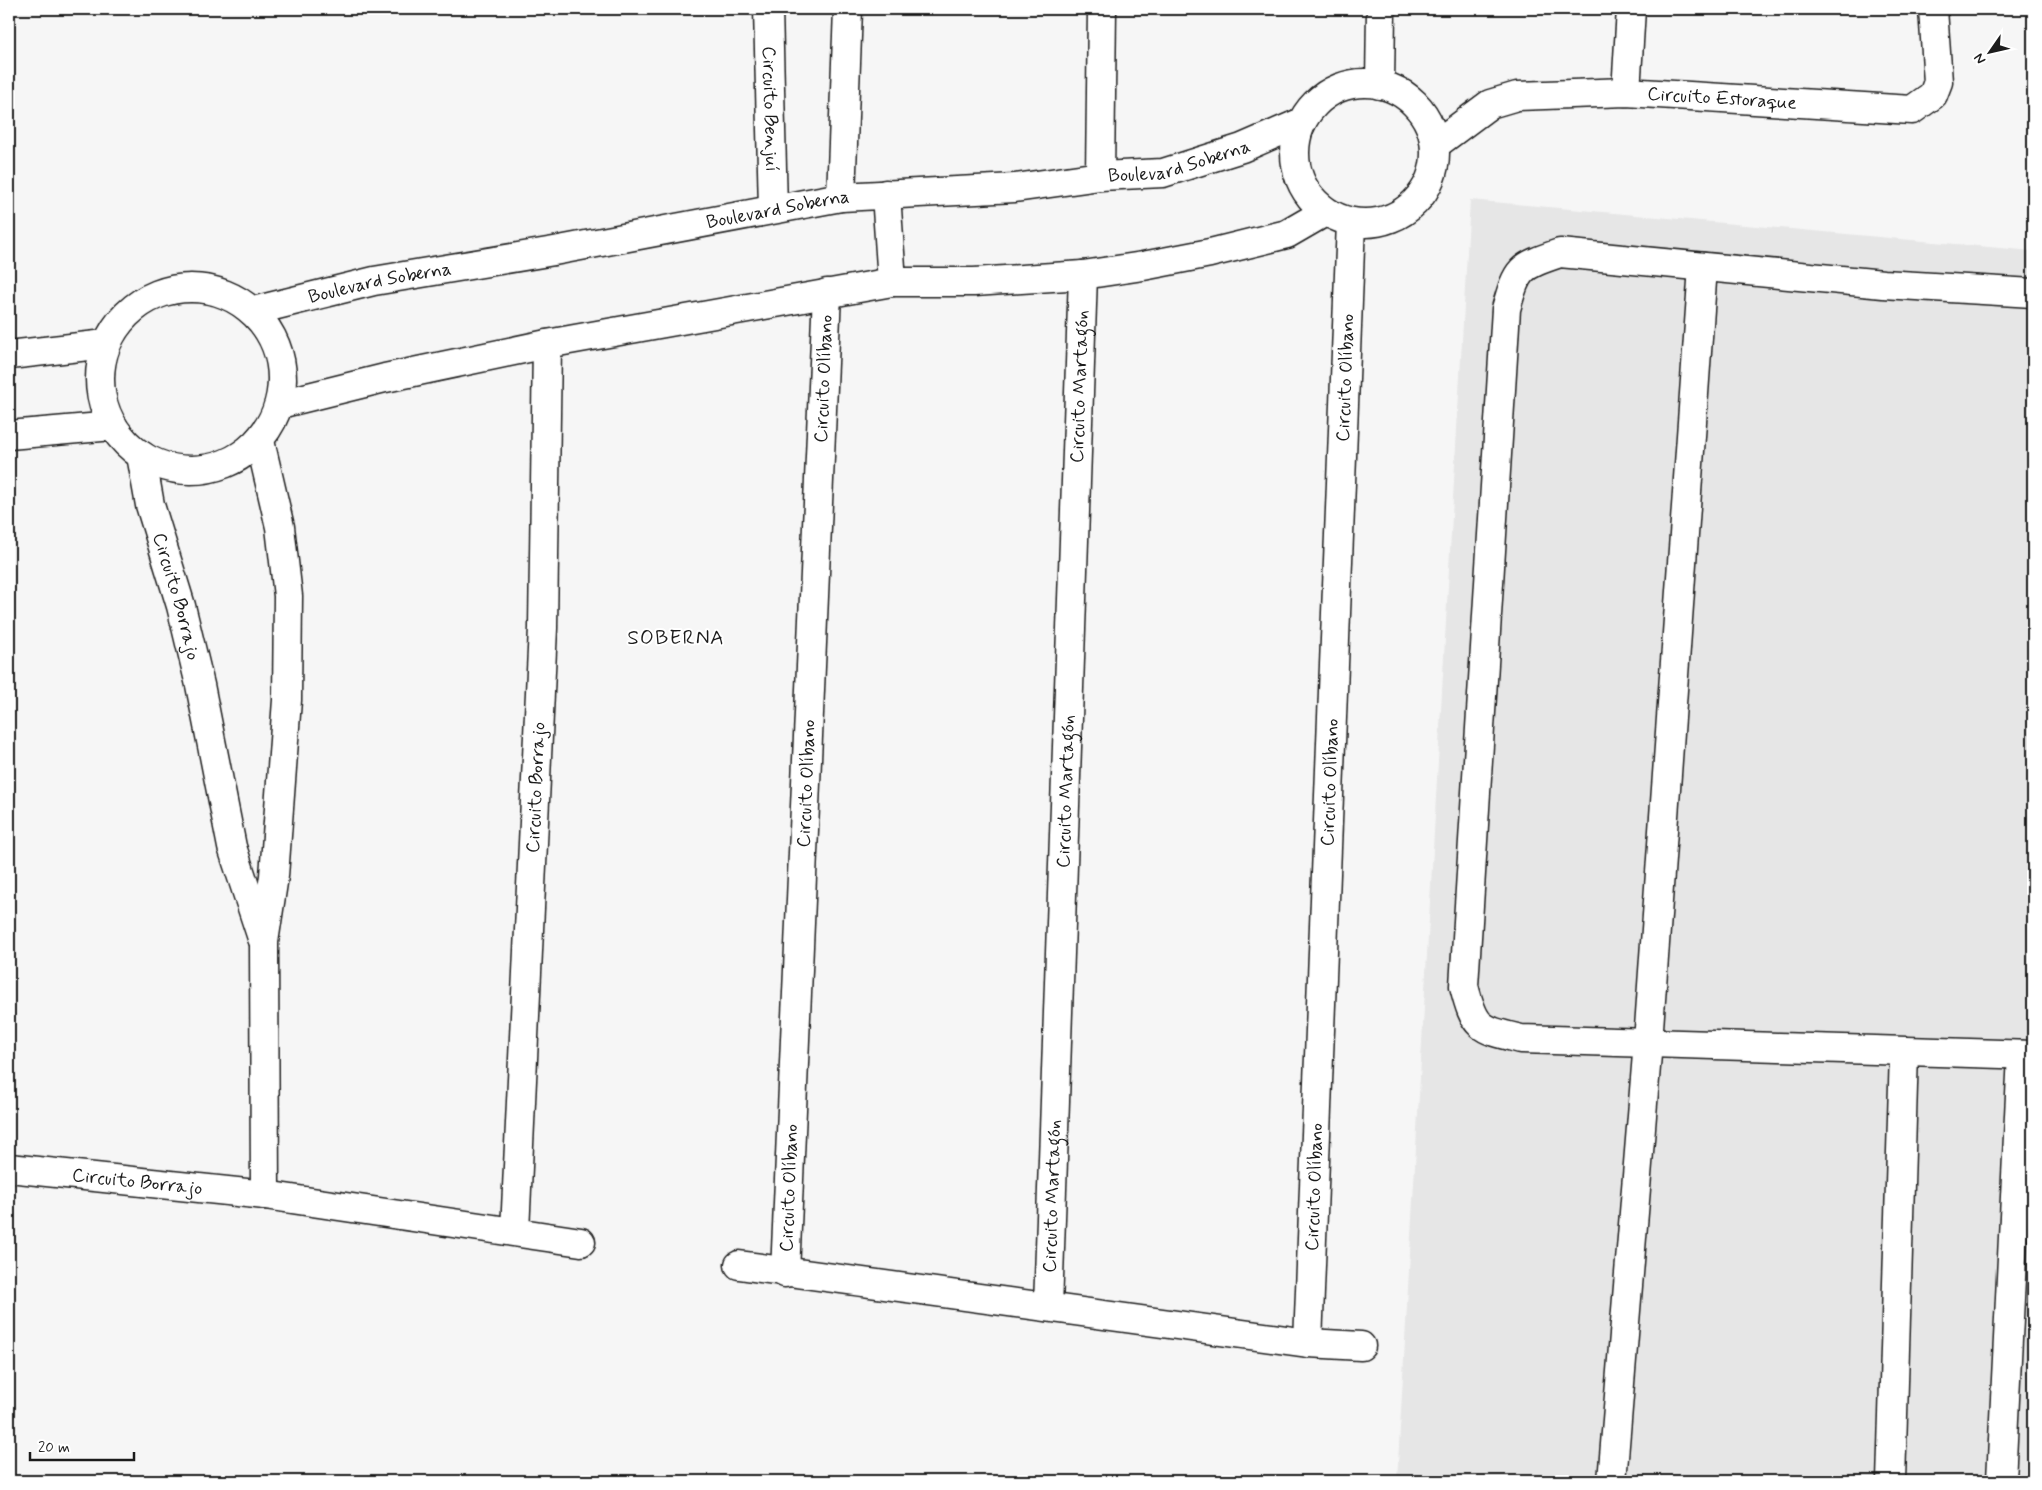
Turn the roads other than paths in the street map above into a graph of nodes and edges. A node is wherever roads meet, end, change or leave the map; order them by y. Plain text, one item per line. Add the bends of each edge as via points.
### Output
1 (768, 9) edge
2 (848, 9) edge
3 (1102, 9) edge
4 (1381, 9) edge
5 (1631, 9) edge
6 (1933, 9) edge
7 (1380, 85) junction
8 (1626, 92) junction
9 (1302, 122) junction
10 (1435, 145) junction
11 (1100, 176) junction
12 (886, 194) junction
13 (841, 197) junction
14 (772, 209) junction
15 (1325, 212) junction
16 (1351, 222) junction
17 (1703, 267) junction
18 (1083, 275) junction
19 (892, 282) junction
20 (827, 293) junction
21 (2033, 293) edge
22 (253, 311) junction
23 (106, 344) junction
24 (547, 344) junction
25 (9, 355) edge
26 (280, 404) junction
27 (113, 426) junction
28 (9, 435) edge
29 (260, 440) junction
30 (141, 455) junction
31 (264, 942) junction
32 (1648, 1042) junction
33 (1904, 1052) junction
34 (2028, 1055) edge
35 (9, 1168) edge
36 (265, 1195) junction
37 (515, 1231) junction
38 (581, 1242) dead end
39 (739, 1265) dead end
40 (785, 1273) junction
41 (1048, 1307) junction
42 (1308, 1343) junction
43 (1361, 1346) dead end
44 (2002, 1480) dead end
45 (1612, 1481) edge
46 (1890, 1481) edge

1 - 14 street, Circuito Benjuí
2 - 13 street
3 - 11 street
4 - 7 street
5 - 8 street
6 - 8 street, Circuito Estoraque via 1938,82 1933,95 1912,110
7 - 9 street via 1357,83 1335,90 1316,103
7 - 10 street via 1400,93 1416,106 1429,124
8 - 10 street, Circuito Estoraque via 1517,96 1490,104
9 - 11 street, Boulevard Soberna via 1242,148 1163,173
9 - 15 street via 1295,146 1297,171 1307,194
10 - 16 street via 1434,167 1426,188 1412,206 1394,218
11 - 12 street, Boulevard Soberna via 1015,188
12 - 13 street, Boulevard Soberna
12 - 19 street
13 - 14 street, Boulevard Soberna
14 - 22 street, Boulevard Soberna via 554,251 374,281
15 - 16 street
15 - 18 street via 1286,234 1210,253
16 - 42 street, Circuito Olíbano
17 - 21 street via 1883,284
17 - 32 street
17 - 32 street via 1560,254 1528,264 1515,280 1506,309 1464,986 1472,1016 1487,1031 1521,1039
18 - 19 street via 974,282
18 - 41 street, Circuito Martagón
19 - 20 street
20 - 24 street
20 - 40 street, Circuito Olíbano
22 - 23 street via 228,295 200,287 170,289 143,300 121,320
22 - 26 street via 273,338 283,370
23 - 25 street
23 - 27 street via 100,372 102,400
24 - 26 street
24 - 37 street, Circuito Borrajo via 543,628
26 - 29 street via 272,424
27 - 28 street
27 - 30 street
29 - 30 street via 235,460 204,470 171,468
29 - 31 street, Circuito Borrajo via 280,526 288,596 287,700 274,876
30 - 31 street, Circuito Borrajo via 150,505 181,606 200,685 232,847
31 - 36 street, Circuito Borrajo
32 - 33 street
32 - 45 street
33 - 34 street
33 - 46 street
34 - 44 street
35 - 36 street, Circuito Borrajo
36 - 37 street, Circuito Borrajo
37 - 38 street, Circuito Borrajo
39 - 40 street, Circuito Olíbano
40 - 41 street, Circuito Olíbano
41 - 42 street, Circuito Olíbano
42 - 43 street, Circuito Olíbano

